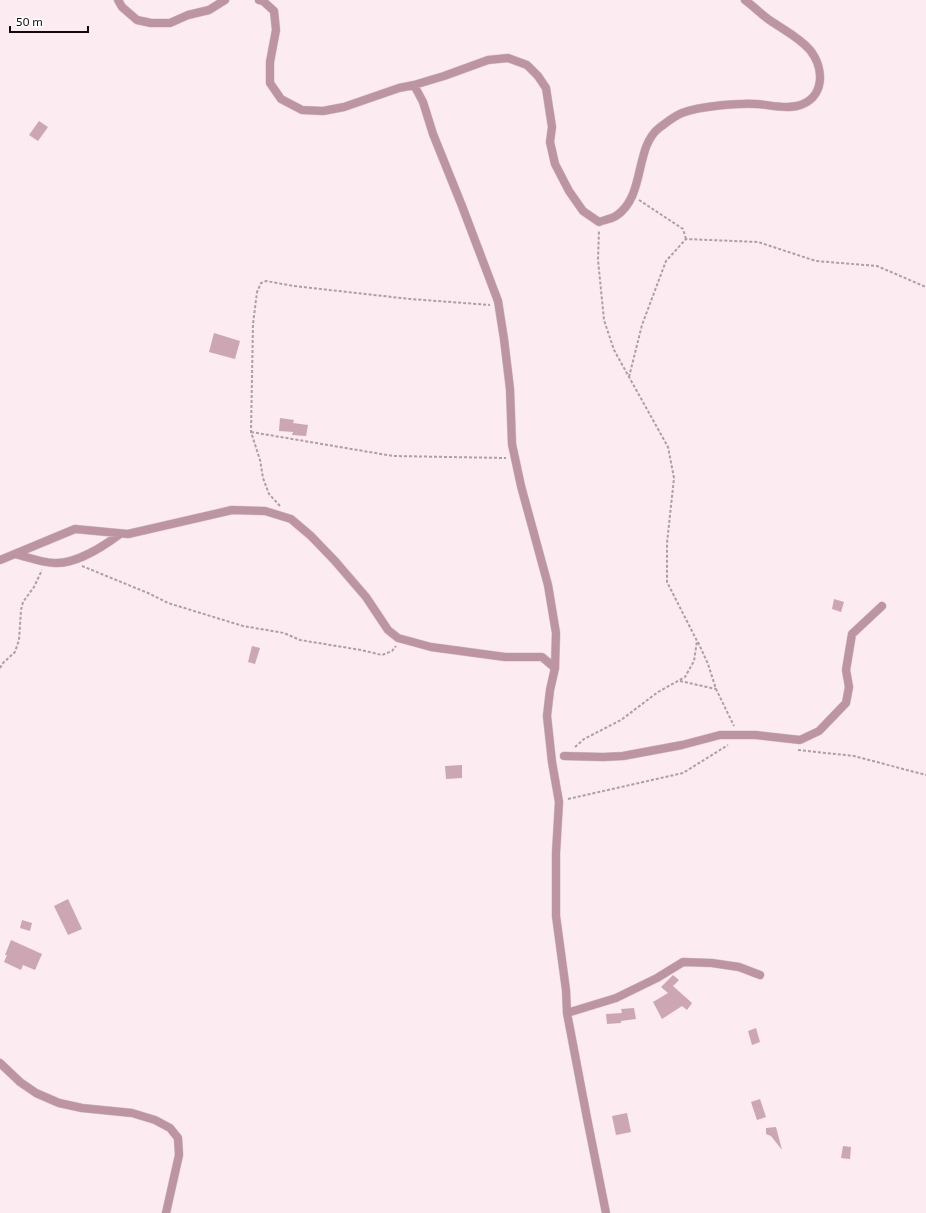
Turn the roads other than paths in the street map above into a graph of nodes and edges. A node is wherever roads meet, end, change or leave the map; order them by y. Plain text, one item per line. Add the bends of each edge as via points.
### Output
1 (118, 0) edge
2 (225, 0) edge
3 (259, 0) edge
4 (745, 0) edge
5 (414, 85) junction
6 (120, 534) junction
7 (15, 554) junction
8 (0, 560) edge
9 (882, 606) dead end
10 (555, 668) junction
11 (564, 756) road end
12 (760, 974) dead end
13 (567, 1013) junction
14 (0, 1063) edge
15 (166, 1213) edge
16 (606, 1213) edge

1 - 2 street via 137,20 151,24 170,23 209,10
3 - 5 street via 274,11 276,30 270,62 270,83 281,99 302,110 323,111
4 - 5 street via 797,38 809,50 818,63 821,78 817,91 809,101 797,106 714,106 682,113 658,130 647,145 630,202 616,216 599,222 583,211 555,164 550,142 552,127 546,88 527,65 508,58 488,60
5 - 10 street via 423,102 498,306 510,389 512,444 548,585 556,633
6 - 7 street via 75,529
6 - 7 street via 67,562 56,564
6 - 10 street via 232,510 265,511 291,519 335,561 366,597 388,630 400,639 431,647 505,657 542,657
7 - 8 street
9 - 11 street via 852,634 846,670 849,687 846,703 820,731 800,740 720,735 623,756
10 - 13 street via 547,716 559,802 556,916
12 - 13 street via 739,967 683,962 616,998
13 - 16 street
14 - 15 street via 36,1093 59,1103 132,1113 170,1128 178,1138 180,1155

